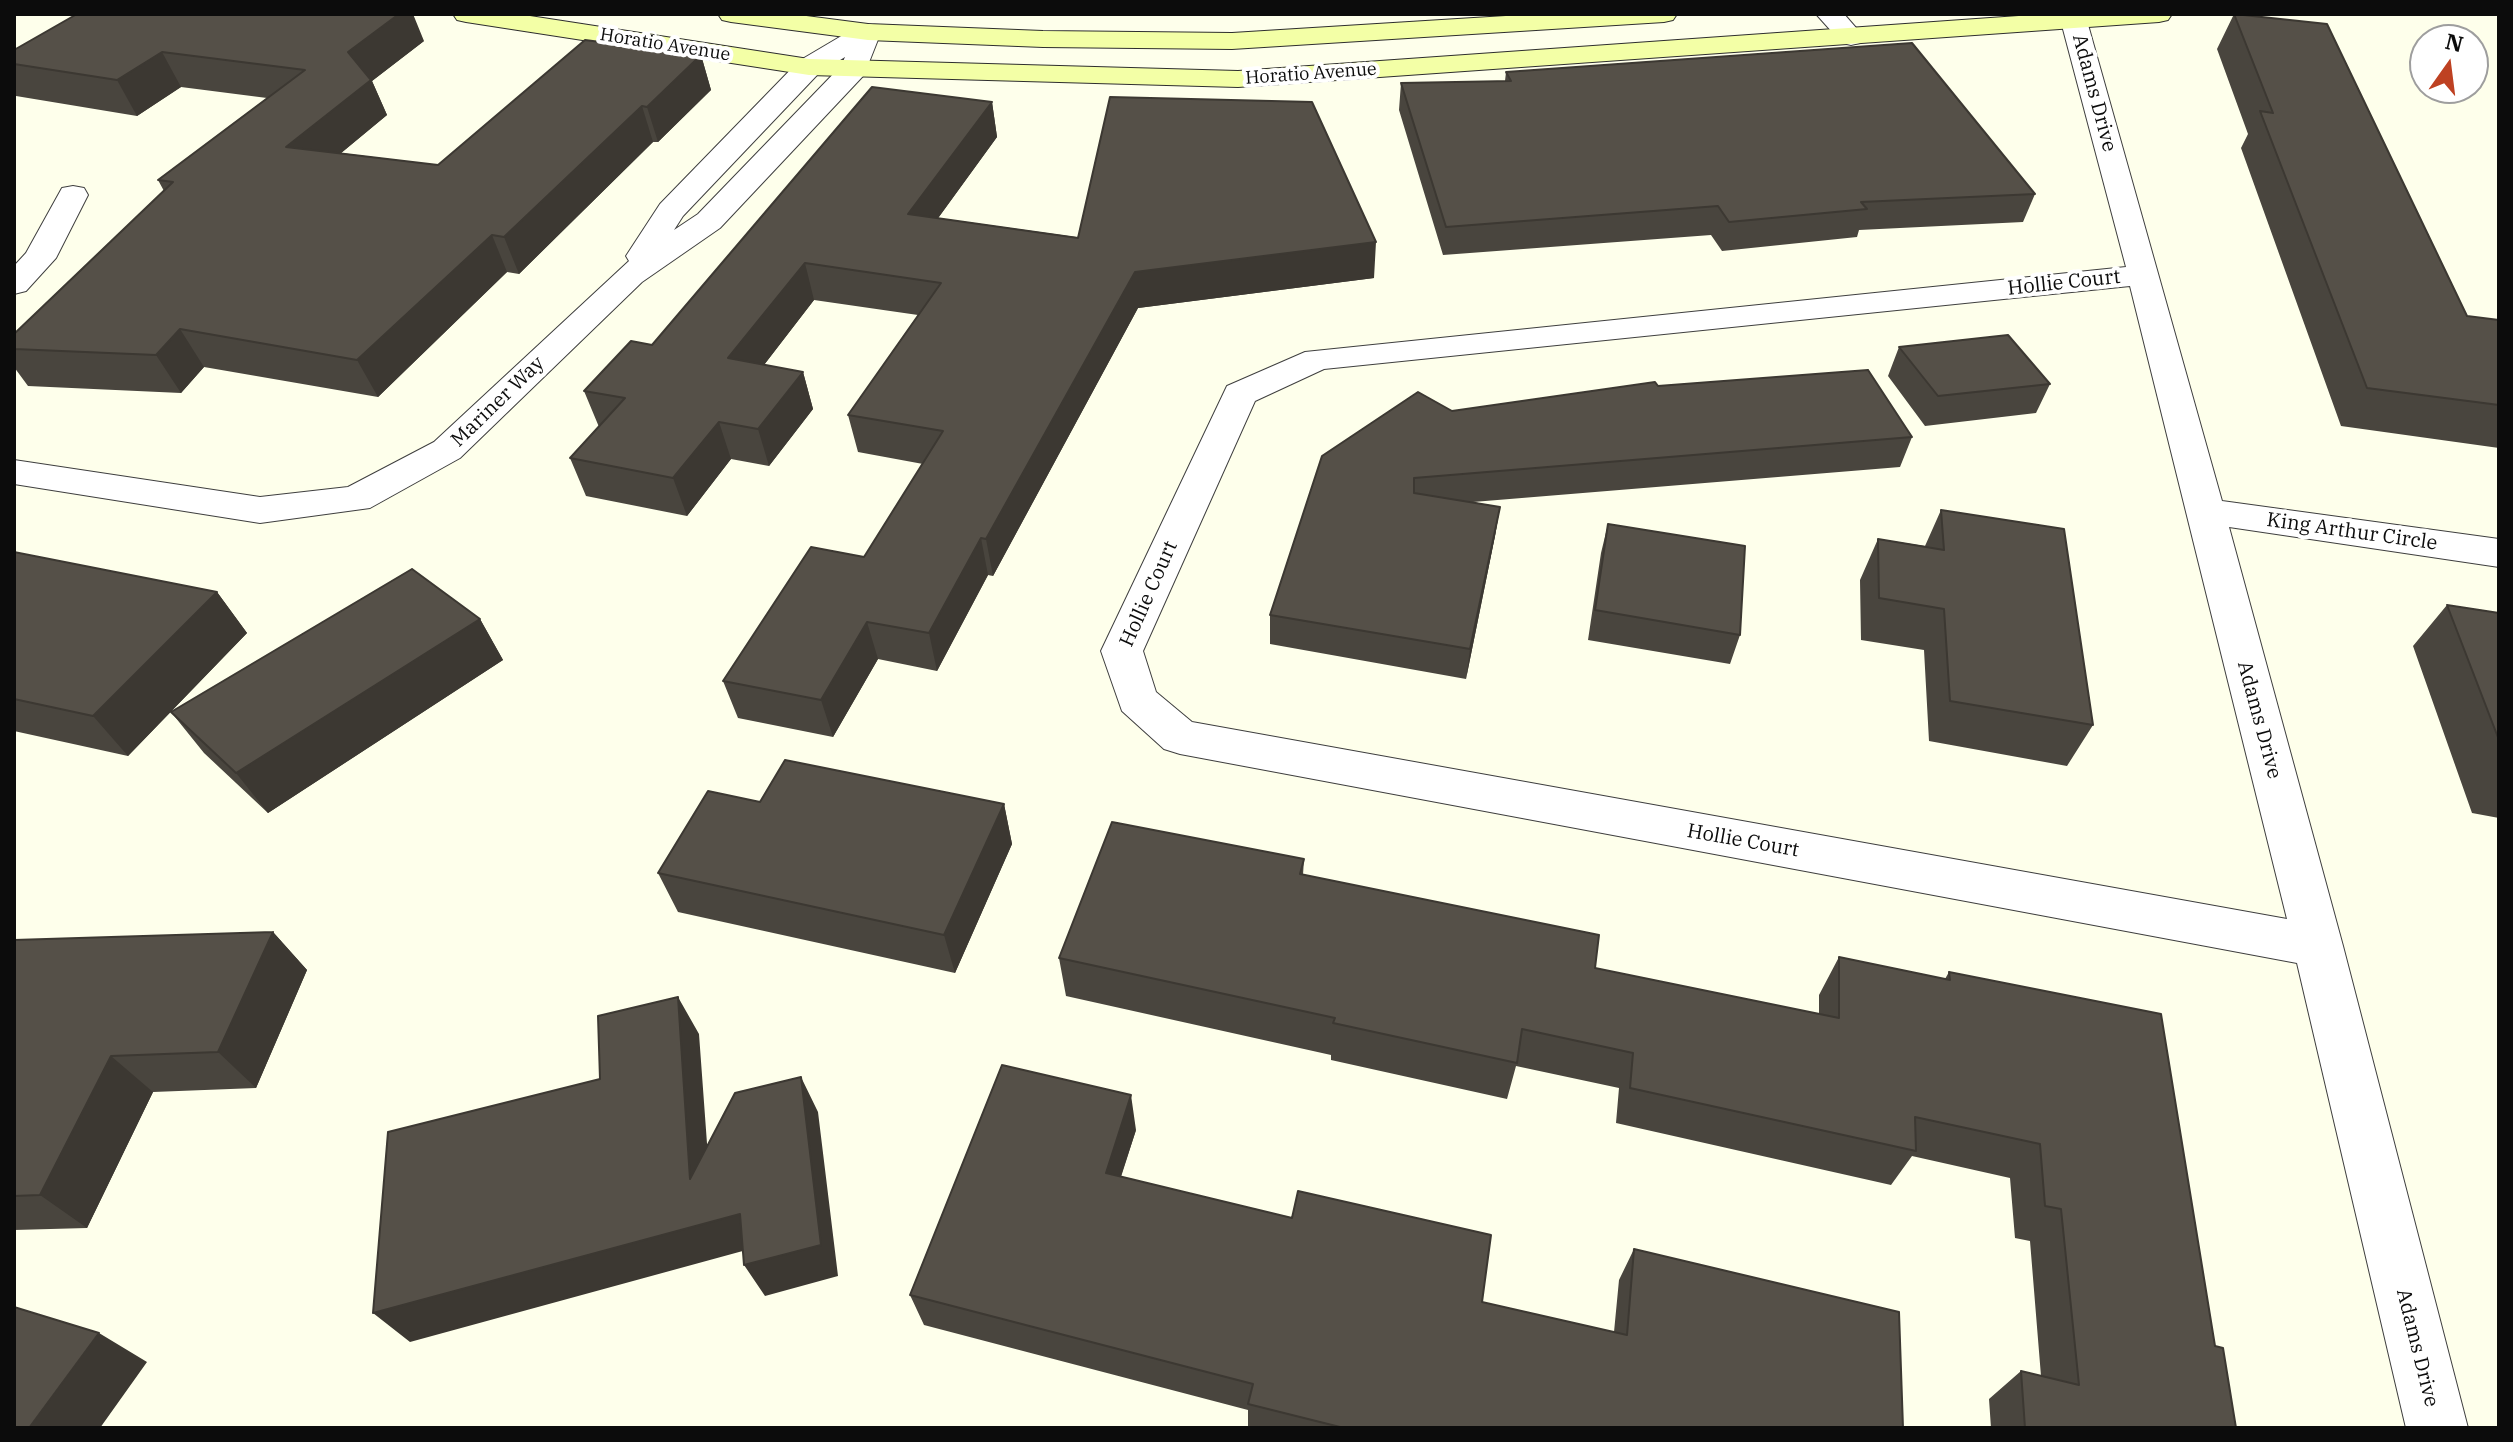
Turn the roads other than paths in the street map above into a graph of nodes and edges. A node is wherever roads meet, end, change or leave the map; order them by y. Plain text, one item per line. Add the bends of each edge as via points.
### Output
1 (466, 14) edge
2 (731, 14) edge
3 (1664, 14) edge
4 (1829, 14) edge
5 (2159, 14) edge
6 (2073, 18) edge
7 (868, 32) junction
8 (1851, 37) junction
9 (809, 67) junction
10 (854, 69) junction
11 (73, 195) dead end
12 (630, 275) junction
13 (2144, 275) junction
14 (14, 284) edge
15 (14, 472) edge
16 (2204, 511) junction
17 (2499, 553) edge
18 (2318, 946) junction
19 (2437, 1428) edge

1 - 9 main road, Horatio Avenue
2 - 7 main road, Horatio Avenue
3 - 7 main road, Horatio Avenue via 1232,41
4 - 8 street
5 - 6 main road, Horatio Avenue
6 - 8 main road, Horatio Avenue
6 - 13 street, Adams Drive
7 - 9 street, Mariner Way
7 - 10 street, Mariner Way
8 - 10 main road, Horatio Avenue via 1238,79
9 - 10 main road, Horatio Avenue
9 - 12 street, Mariner Way via 671,211
10 - 12 street, Mariner Way via 709,221
11 - 14 street via 40,258
12 - 15 street, Mariner Way via 447,450 356,499 260,510
13 - 16 street, Adams Drive
13 - 18 street, Hollie Court via 1317,359 1240,394 1122,651 1137,700 1180,737
16 - 17 street, King Arthur Circle
16 - 18 street, Adams Drive
18 - 19 street, Adams Drive

